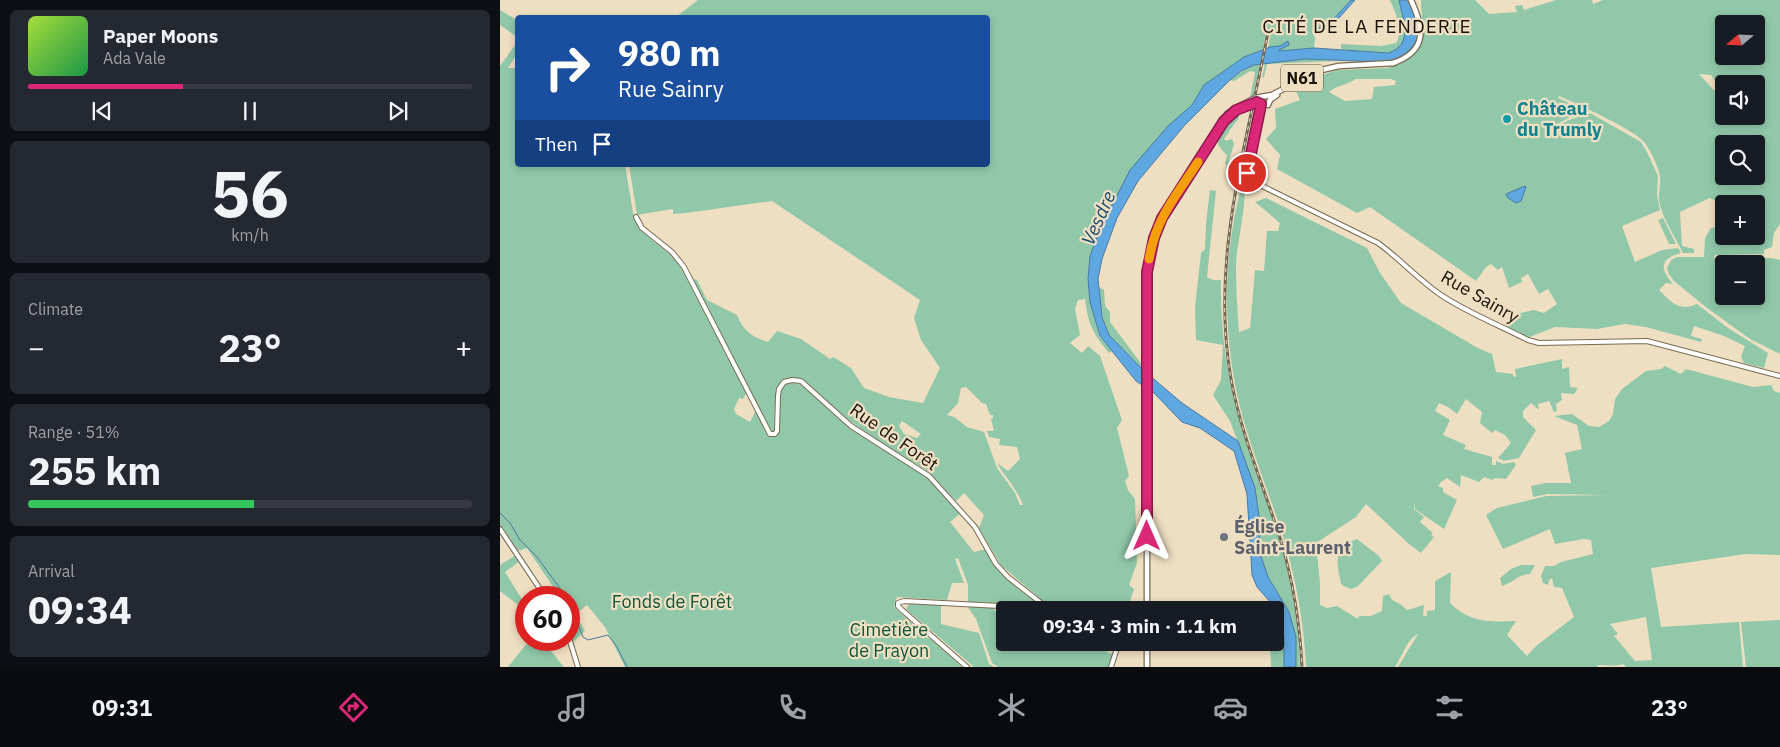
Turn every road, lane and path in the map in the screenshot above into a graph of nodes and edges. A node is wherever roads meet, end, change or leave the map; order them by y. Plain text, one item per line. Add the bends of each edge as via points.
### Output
1 (1411, 0) edge
2 (1269, 100) junction
3 (1261, 101) junction
4 (1258, 121) junction
5 (636, 217) dead end
6 (1780, 376) edge
7 (500, 529) edge
8 (538, 586) edge
9 (1039, 601) edge
10 (1147, 601) edge
11 (996, 606) edge
12 (573, 651) edge
13 (1116, 651) edge
14 (1147, 651) edge
15 (578, 667) edge
16 (967, 667) edge
17 (1111, 667) edge
18 (1147, 667) edge

1 - 2 main road, N61 via 1420,20 1421,35 1403,60 1325,69
2 - 3 main road, N61
2 - 3 main road, N61
2 - 4 street, Rue Sainry
3 - 4 street, Rue Sainry
3 - 10 main road, N61 via 1238,106 1225,116 1157,227 1148,262
4 - 6 street, Rue Sainry via 1247,173 1252,181 1378,243 1439,293 1528,340 1539,343 1647,341
5 - 9 street, Rue de Forêt via 642,228 672,252 684,268 770,434 777,431 779,388 784,382 801,382 851,426 929,476 975,527 996,564
7 - 8 street
11 - 16 street via 898,603
12 - 15 street
13 - 17 street
14 - 18 main road

